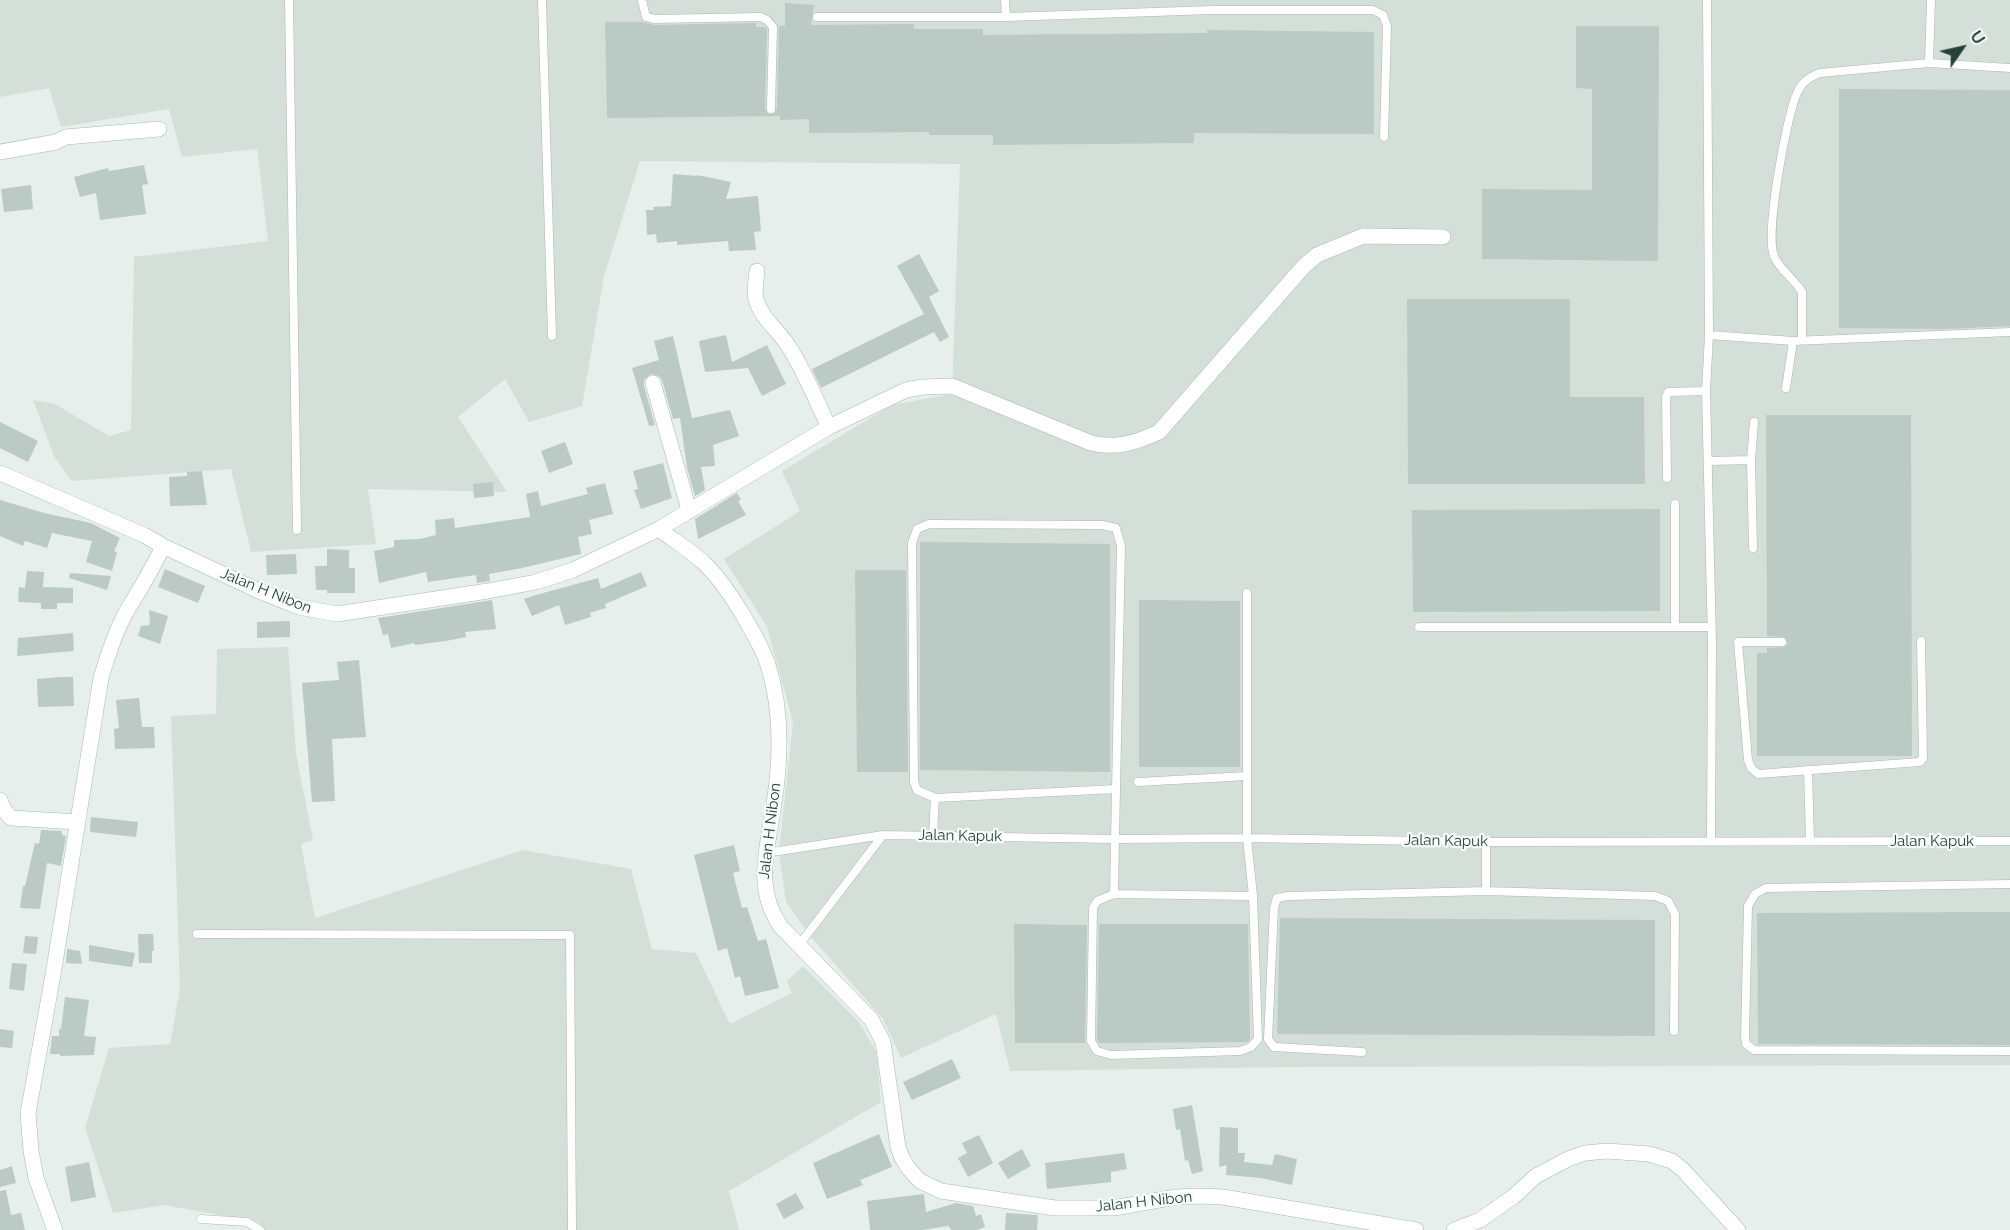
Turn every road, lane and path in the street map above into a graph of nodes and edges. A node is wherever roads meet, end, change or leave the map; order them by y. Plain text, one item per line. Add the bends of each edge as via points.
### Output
1 (289, 0) edge
2 (542, 0) edge
3 (642, 0) edge
4 (1005, 0) edge
5 (1214, 0) edge
6 (1707, 0) edge
7 (1931, 0) edge
8 (1213, 10) junction
9 (817, 17) dead end
10 (1006, 17) junction
11 (1929, 63) junction
12 (2010, 68) edge
13 (771, 109) dead end
14 (159, 129) dead end
15 (1384, 137) dead end
16 (0, 152) edge
17 (1443, 237) dead end
18 (758, 271) dead end
19 (2010, 332) edge
20 (1709, 335) junction
21 (552, 336) dead end
22 (1797, 341) junction
23 (653, 383) dead end
24 (1786, 388) dead end
25 (1706, 391) junction
26 (1754, 422) dead end
27 (829, 427) junction
28 (1751, 460) junction
29 (1709, 461) junction
30 (0, 473) edge
31 (1667, 478) dead end
32 (1675, 504) dead end
33 (689, 510) junction
34 (659, 529) junction
35 (297, 530) dead end
36 (163, 546) junction
37 (1753, 548) dead end
38 (1247, 592) dead end
39 (1419, 627) dead end
40 (1675, 627) junction
41 (1711, 627) junction
42 (1921, 641) dead end
43 (1782, 642) dead end
44 (1808, 770) junction
45 (1247, 776) junction
46 (1138, 782) dead end
47 (1116, 789) junction
48 (935, 798) junction
49 (0, 800) edge
50 (78, 822) junction
51 (933, 835) junction
52 (883, 836) junction
53 (1248, 838) junction
54 (1115, 839) junction
55 (1809, 841) junction
56 (2010, 841) edge
57 (1486, 842) junction
58 (1711, 842) junction
59 (766, 853) junction
60 (2010, 884) edge
61 (1486, 891) junction
62 (1114, 894) junction
63 (1253, 896) junction
64 (197, 934) dead end
65 (799, 945) junction
66 (1674, 1031) dead end
67 (2010, 1051) edge
68 (1362, 1052) dead end
69 (201, 1220) dead end
70 (55, 1230) edge
71 (260, 1230) edge
72 (572, 1230) edge
73 (1416, 1230) edge
74 (1454, 1230) edge
75 (1737, 1230) edge

1 - 35 lane
2 - 21 lane
3 - 13 lane via 646,17 655,19 767,20 773,27
4 - 10 lane
5 - 8 lane
6 - 20 lane
7 - 11 lane
8 - 10 lane
8 - 15 lane via 1373,10 1383,15 1388,26
9 - 10 lane
11 - 12 lane
11 - 22 lane via 1820,73 1803,83 1797,94 1775,192 1771,242 1780,267 1802,292
14 - 16 street via 66,138
17 - 27 street via 1363,236 1317,255 1159,432 1141,440 1108,447 1091,443 952,386 906,390
18 - 27 street via 756,300 767,321 789,346
19 - 22 lane
20 - 22 lane
20 - 25 lane
22 - 24 lane
23 - 33 street
25 - 29 lane
25 - 31 lane via 1668,393 1666,397
26 - 28 lane
27 - 33 street
28 - 29 lane
28 - 37 lane
29 - 41 lane
30 - 36 street, Jalan H Nibon
32 - 40 lane
33 - 34 street
34 - 36 street, Jalan H Nibon via 573,570 536,582 337,614 289,603
34 - 59 street, Jalan H Nibon via 705,564 721,582 753,631 768,664 776,700 779,747
36 - 50 street via 124,617 106,660
38 - 45 lane
39 - 40 lane
40 - 41 lane
41 - 58 lane
42 - 44 lane via 1920,762
43 - 44 lane via 1738,642 1748,760 1758,774
44 - 55 lane
45 - 46 lane
45 - 53 lane
47 - 48 lane
47 - 48 lane via 1121,546 1116,528 929,524 917,529 912,543 914,782 917,790
47 - 54 lane
48 - 51 lane
49 - 50 street via 11,818
50 - 70 street via 28,1113 36,1178
51 - 52 lane, Jalan Kapuk
51 - 54 lane, Jalan Kapuk
52 - 59 lane, Jalan Kapuk
52 - 65 lane
53 - 54 lane, Jalan Kapuk
53 - 57 lane, Jalan Kapuk
53 - 63 lane
54 - 62 lane
55 - 56 lane, Jalan Kapuk
55 - 58 lane, Jalan Kapuk
57 - 58 lane, Jalan Kapuk
57 - 61 lane
59 - 65 street, Jalan H Nibon via 764,887 772,914
60 - 67 lane via 1766,888 1755,894 1748,906 1745,1036 1746,1044 1754,1050
61 - 66 lane via 1655,896 1668,901 1675,914
61 - 68 lane via 1277,898 1268,1039 1274,1047
62 - 63 lane
62 - 63 lane via 1097,901 1093,908 1092,1041 1097,1051 1111,1055 1240,1051 1251,1047 1258,1039
64 - 72 lane via 570,935
65 - 73 street, Jalan H Nibon via 878,1030 885,1052 898,1147 909,1169 927,1185 940,1191 1055,1208 1114,1208 1176,1197 1223,1197
69 - 71 lane via 247,1222
74 - 75 street via 1480,1220 1536,1176 1568,1159 1607,1151 1649,1154 1672,1161

